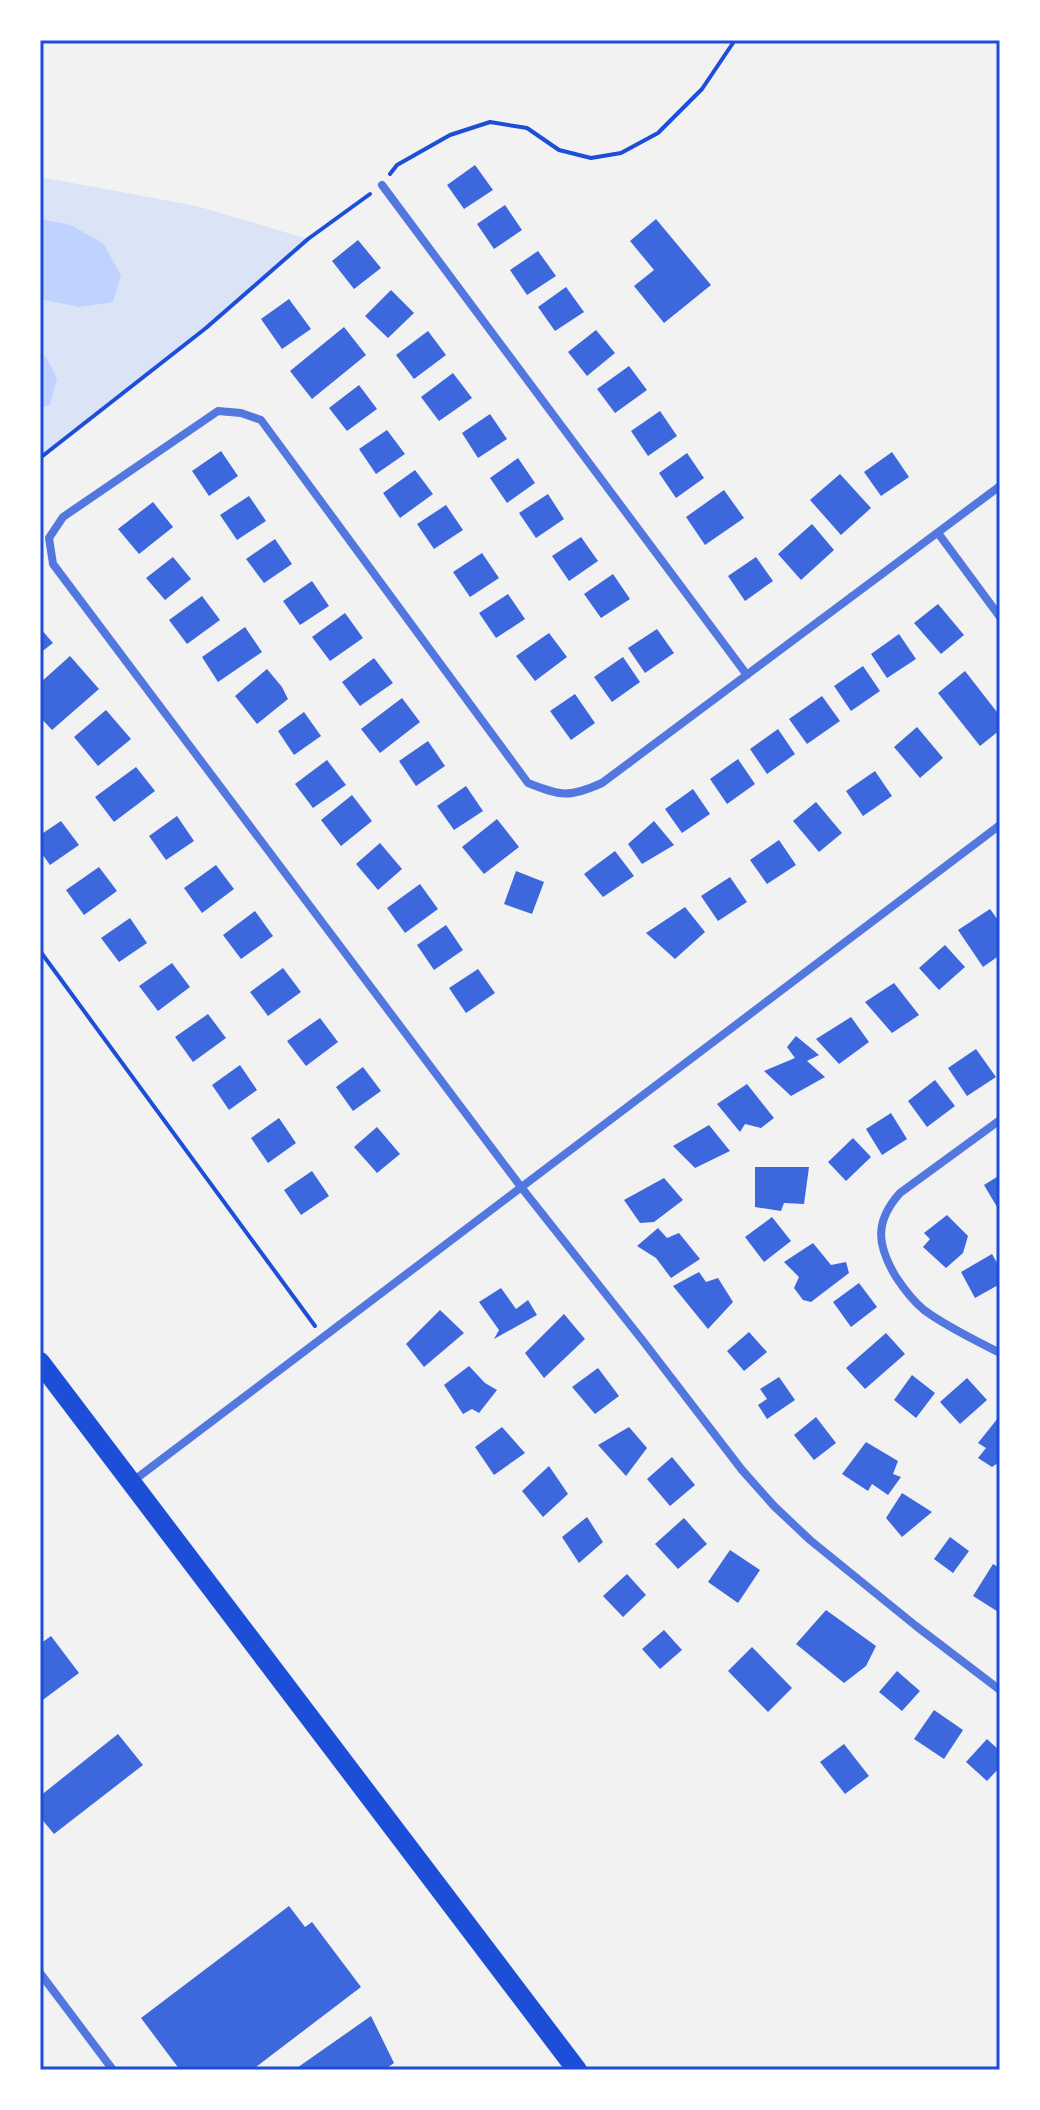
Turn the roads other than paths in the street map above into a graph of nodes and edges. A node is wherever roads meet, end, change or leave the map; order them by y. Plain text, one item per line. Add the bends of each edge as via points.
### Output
1 (382, 185) road end
2 (1000, 486) edge
3 (938, 533) junction
4 (1000, 617) edge
5 (747, 675) junction
6 (1000, 825) edge
7 (1000, 1120) edge
8 (521, 1187) junction
9 (1000, 1353) edge
10 (40, 1362) edge
11 (132, 1482) junction
12 (1000, 1690) edge
13 (40, 1973) edge
14 (113, 2070) edge
15 (577, 2070) edge

1 - 5 street
2 - 3 street
3 - 4 street
3 - 5 street
5 - 8 street via 602,783 579,793 553,793 528,783 261,420 241,413 218,411 63,517 49,538 53,564
6 - 8 street
7 - 9 street via 900,1193 889,1205 880,1241 885,1259 923,1309
8 - 11 street
8 - 12 street via 774,1506
10 - 11 main road
11 - 15 main road
13 - 14 street

